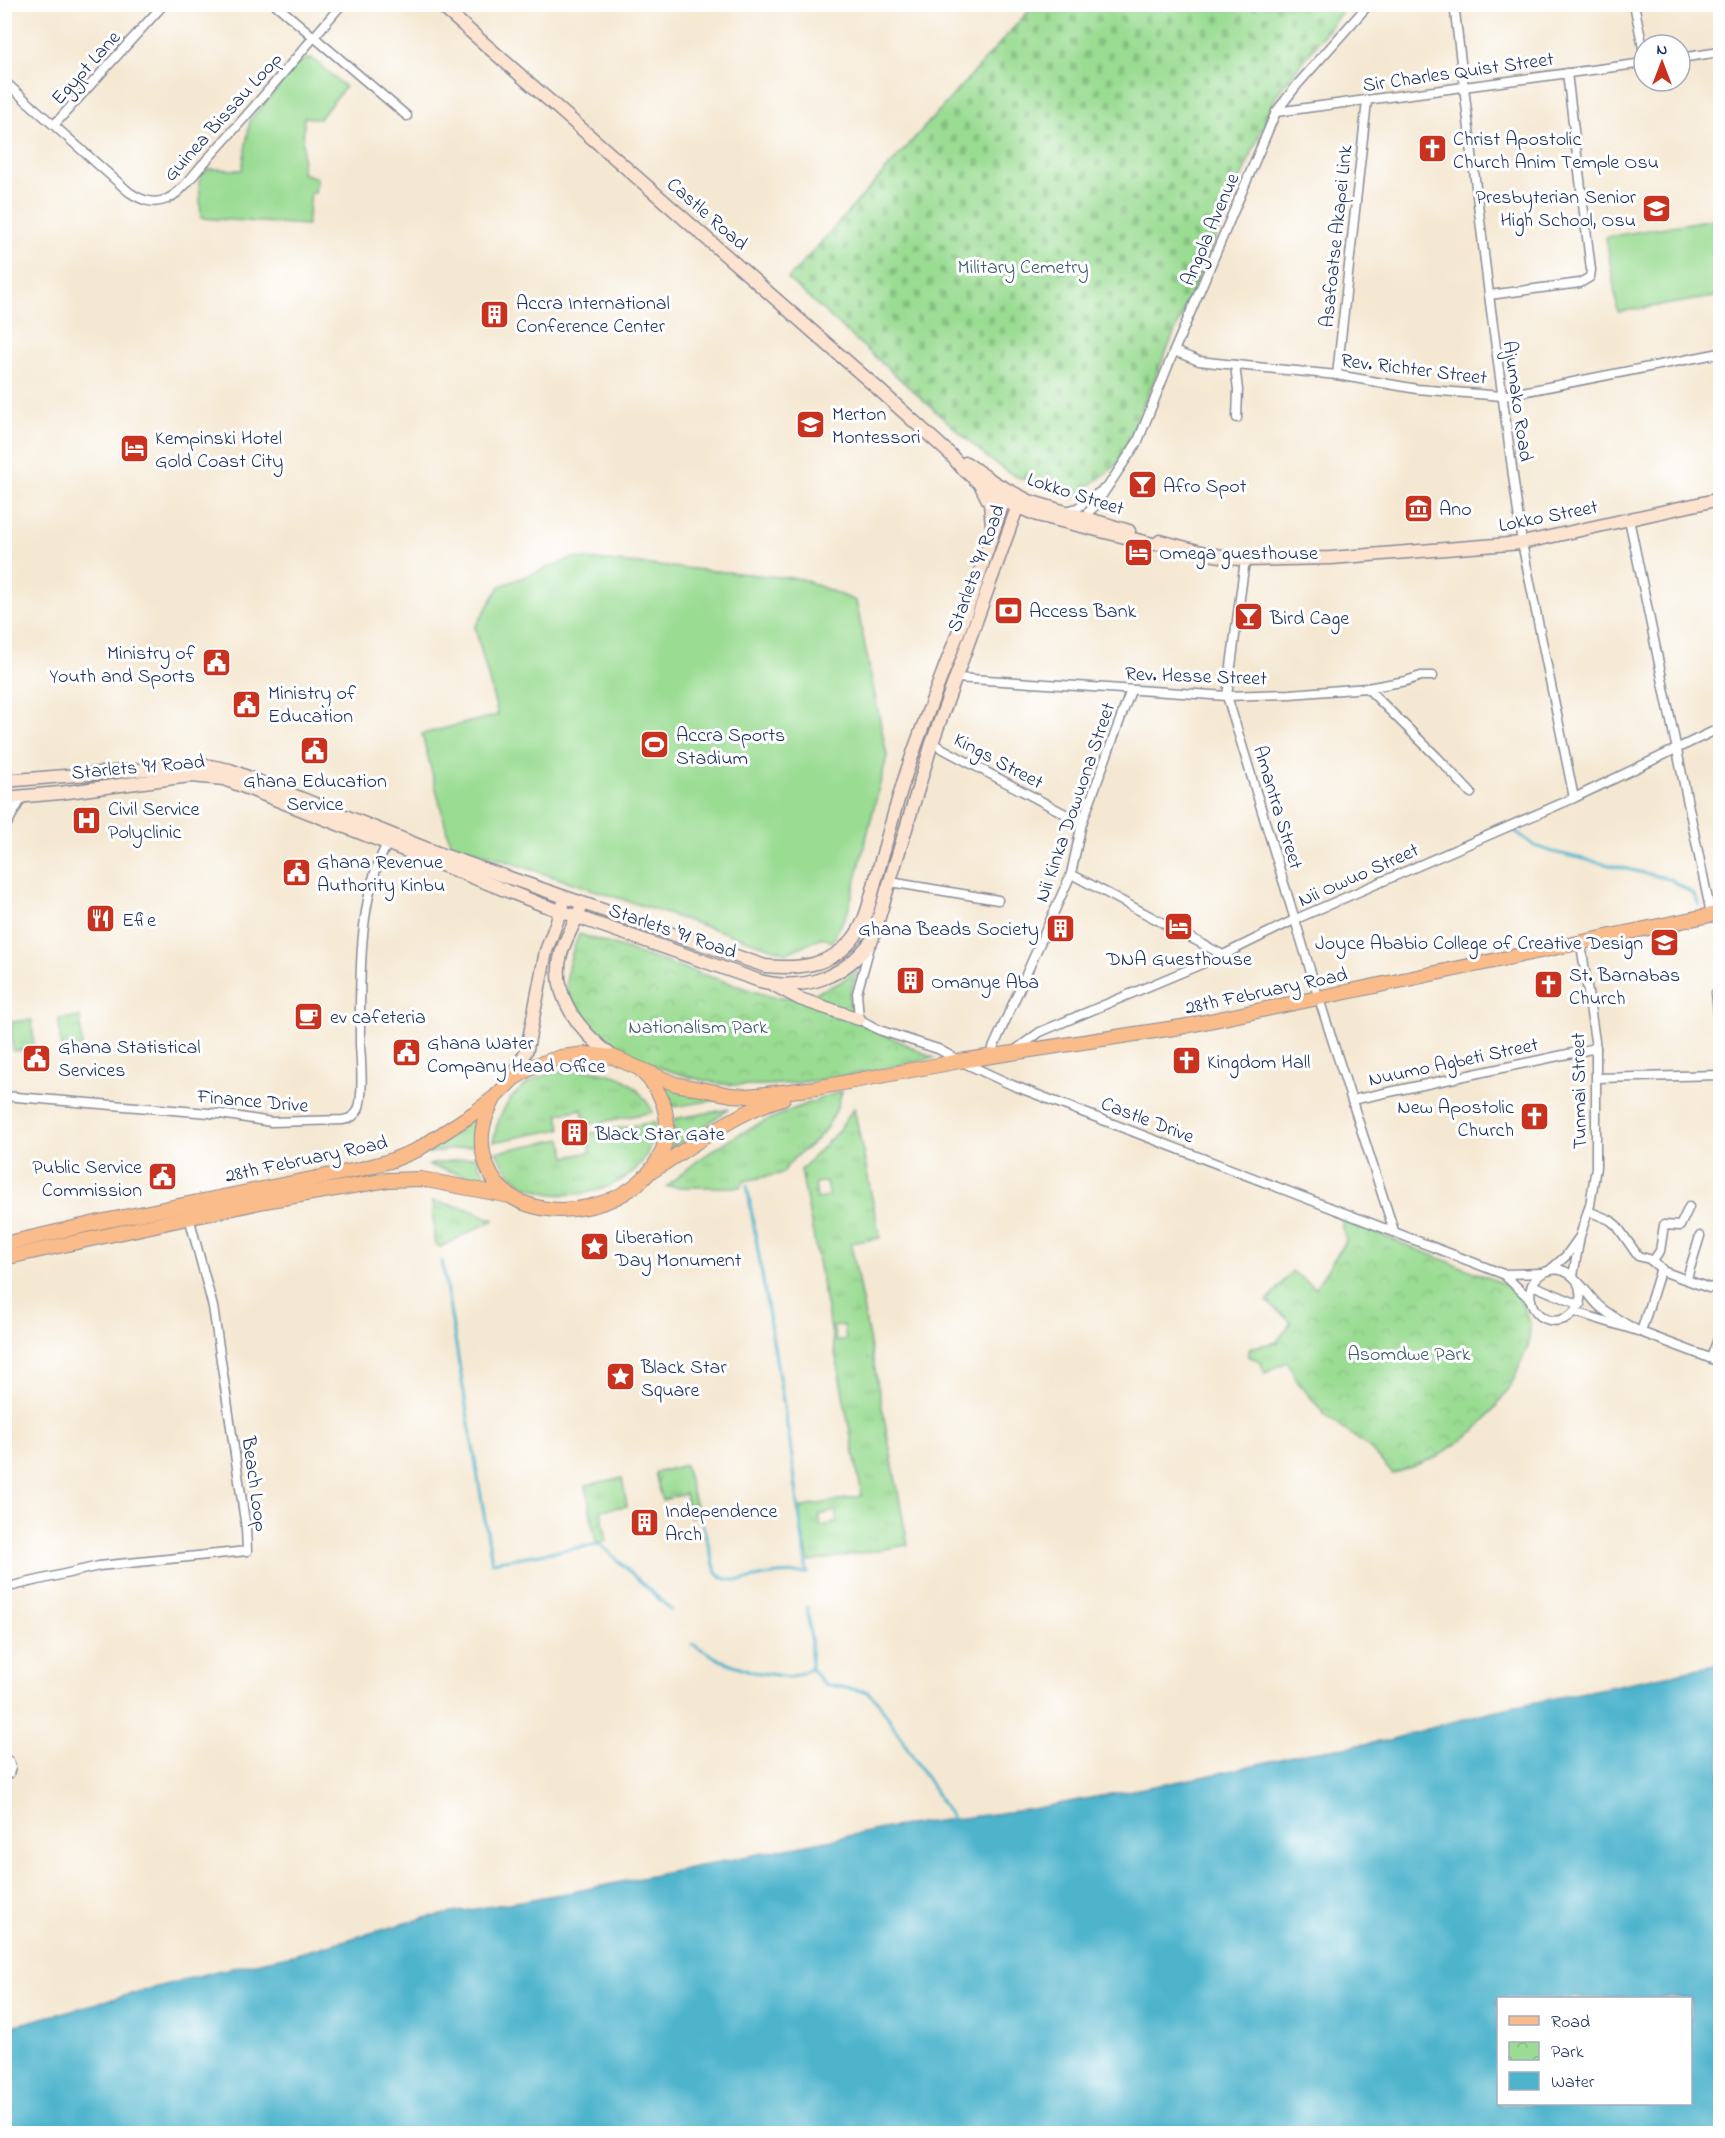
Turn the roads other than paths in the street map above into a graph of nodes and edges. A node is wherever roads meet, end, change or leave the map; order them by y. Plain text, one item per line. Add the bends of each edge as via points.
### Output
1 (164, 4) edge
2 (275, 4) edge
3 (342, 4) edge
4 (439, 4) edge
5 (1369, 4) edge
6 (1454, 4) edge
7 (1634, 4) edge
8 (1640, 33) edge
9 (313, 38) junction
10 (1720, 52) edge
11 (1692, 56) edge
12 (1632, 65) edge
13 (1567, 73) junction
14 (4, 81) edge
15 (1464, 87) junction
16 (1367, 101) junction
17 (1276, 112) junction
18 (407, 116) dead end
19 (54, 124) junction
20 (1489, 295) junction
21 (1174, 351) junction
22 (1720, 353) edge
23 (1235, 365) junction
24 (1337, 375) junction
25 (1502, 396) junction
26 (1238, 417) dead end
27 (950, 454) junction
28 (980, 484) junction
29 (1109, 485) junction
30 (1006, 496) junction
31 (1720, 499) edge
32 (1019, 502) junction
33 (1064, 511) junction
34 (1037, 515) junction
35 (1084, 516) junction
36 (1629, 519) junction
37 (1075, 525) junction
38 (993, 530) junction
39 (1008, 532) junction
40 (1166, 543) junction
41 (1522, 543) junction
42 (1245, 560) junction
43 (1433, 676) dead end
44 (956, 678) junction
45 (1367, 688) junction
46 (1131, 690) junction
47 (1227, 696) junction
48 (1720, 728) edge
49 (932, 743) junction
50 (1678, 750) junction
51 (42, 777) junction
52 (4, 781) edge
53 (4, 793) edge
54 (1471, 793) dead end
55 (901, 794) junction
56 (23, 796) junction
57 (4, 798) edge
58 (916, 798) junction
59 (1574, 798) junction
60 (1082, 823) junction
61 (4, 830) edge
62 (392, 839) junction
63 (1071, 874) junction
64 (890, 882) junction
65 (566, 897) junction
66 (998, 900) dead end
67 (582, 903) junction
68 (543, 905) junction
69 (561, 911) junction
70 (1716, 913) edge
71 (583, 919) junction
72 (1296, 920) junction
73 (554, 931) junction
74 (690, 939) junction
75 (872, 940) junction
76 (1581, 944) junction
77 (684, 955) junction
78 (1223, 955) junction
79 (771, 983) junction
80 (1716, 993) dead end
81 (1319, 999) junction
82 (859, 1019) junction
83 (1720, 1029) edge
84 (1596, 1048) junction
85 (1012, 1053) junction
86 (613, 1057) junction
87 (989, 1057) junction
88 (960, 1061) junction
89 (640, 1070) junction
90 (1720, 1075) edge
91 (1597, 1078) junction
92 (513, 1079) junction
93 (816, 1088) junction
94 (4, 1096) edge
95 (495, 1097) junction
96 (1352, 1100) junction
97 (650, 1173) junction
98 (510, 1196) junction
99 (1689, 1207) dead end
100 (1588, 1211) junction
101 (189, 1217) junction
102 (1394, 1231) junction
103 (1580, 1236) junction
104 (1700, 1236) dead end
105 (4, 1244) edge
106 (4, 1258) edge
107 (1653, 1261) junction
108 (1661, 1268) junction
109 (1547, 1271) junction
110 (1720, 1273) edge
111 (1503, 1274) junction
112 (1687, 1278) junction
113 (1575, 1279) junction
114 (1532, 1285) junction
115 (1531, 1300) junction
116 (1577, 1309) junction
117 (1639, 1331) junction
118 (1720, 1333) edge
119 (1711, 1358) junction
120 (1720, 1362) edge
121 (4, 1587) edge
122 (4, 1759) edge
123 (4, 1777) edge

1 - 19 street, Egypt Lane
2 - 9 street
3 - 9 street, Guinea Bissau Loop
4 - 27 main road, Castle Road
5 - 17 street, Angola Avenue
6 - 15 street, Ajumako Road
7 - 8 street
9 - 18 street
9 - 19 street, Guinea Bissau Loop via 224,141 167,199 139,199
10 - 11 street
12 - 13 street, Sir Charles Quist Street
13 - 15 street, Sir Charles Quist Street
13 - 20 street via 1590,277 1580,283
14 - 19 street, Guinea Bissau Loop
15 - 16 street, Sir Charles Quist Street
15 - 20 street, Ajumako Road
16 - 17 street, Sir Charles Quist Street
16 - 24 street, Asafoatse Akapei Link
17 - 21 street, Angola Avenue
20 - 25 street, Ajumako Road
21 - 23 street, Rev. Richter Street via 1199,361
21 - 29 street, Angola Avenue via 1138,441
22 - 25 street, Rev. Richter Street
23 - 24 street, Rev. Richter Street
23 - 26 street
24 - 25 street, Rev. Richter Street via 1418,389
25 - 41 street, Ajumako Road
27 - 28 main road, Castle Road
27 - 30 main road, Castle Road
28 - 30 main road, Castle Road
28 - 38 main road via 990,504
29 - 33 street, Angola Avenue via 1077,508
29 - 35 street, Angola Avenue
30 - 32 main road, Lokko Street
30 - 38 main road, Starlets '91 Road
31 - 36 main road, Lokko Street
32 - 33 main road, Lokko Street
32 - 34 main road, Lokko Street
32 - 39 main road, Starlets '91 Road
33 - 35 main road, Lokko Street
34 - 37 main road, Lokko Street
34 - 39 main road via 1020,521
35 - 37 street, Angola Avenue
35 - 40 main road, Lokko Street
36 - 41 main road, Lokko Street
36 - 50 street
37 - 40 main road, Lokko Street via 1153,544
38 - 55 main road, Starlets '91 Road via 972,596 927,710
39 - 44 main road, Starlets '91 Road
40 - 42 main road, Lokko Street
41 - 42 main road, Lokko Street via 1331,558
41 - 59 street, Ajumako Road
42 - 47 street, Amantra Street
43 - 45 street, Rev. Hesse Street
44 - 46 street, Rev. Hesse Street
44 - 49 main road, Starlets '91 Road
45 - 47 street, Rev. Hesse Street
45 - 54 street
46 - 47 street, Rev. Hesse Street
46 - 60 street, Nii Kinka Dowuona Street
47 - 72 street, Amantra Street
48 - 50 street, Nii Owuo Street
49 - 58 main road, Starlets '91 Road
49 - 60 street, Kings Street
50 - 59 street, Nii Owuo Street
50 - 70 street
51 - 52 main road, Starlets '91 Road
51 - 53 main road via 36,788
51 - 62 main road, Starlets '91 Road via 210,766 252,778
55 - 58 main road
55 - 74 main road, Starlets '91 Road via 867,912 854,938 836,954 814,965 782,968 765,966
56 - 57 main road, Starlets '91 Road
56 - 61 street
56 - 62 main road, Starlets '91 Road via 190,776 211,777
58 - 64 main road, Starlets '91 Road
59 - 72 street, Nii Owuo Street
60 - 63 street, Nii Kinka Dowuona Street
62 - 65 main road, Starlets '91 Road
62 - 68 main road, Starlets '91 Road
62 - 94 street, Finance Drive via 375,873 366,914 361,965 361,1081 359,1108 351,1117 271,1122 221,1114
63 - 78 street
63 - 87 street, Nii Kinka Dowuona Street
64 - 66 street
64 - 75 main road, Starlets '91 Road
65 - 67 main road, Starlets '91 Road
65 - 69 main road, 28th February Road
67 - 71 main road, 28th February Road
67 - 74 main road, Starlets '91 Road
68 - 69 main road, Starlets '91 Road
68 - 73 main road via 553,916
69 - 71 main road, Starlets '91 Road
69 - 73 main road, 28th February Road
70 - 76 main road, 28th February Road
71 - 77 main road, Starlets '91 Road
71 - 86 main road, 28th February Road via 561,953 560,983 576,1020 589,1038
72 - 78 street, Nii Owuo Street
72 - 81 street, Amantra Street
73 - 92 main road, 28th February Road via 546,951 527,1048
74 - 77 main road
75 - 79 main road, Starlets '91 Road via 855,960 830,976 816,981
75 - 82 street via 857,993
76 - 81 main road, 28th February Road
76 - 84 street, Tunmai Street
77 - 79 main road, Starlets '91 Road
78 - 85 street, Nii Owuo Street via 1040,1032
79 - 82 main road via 800,999
80 - 83 street
81 - 85 main road, 28th February Road via 1181,1027
81 - 96 street, Amantra Street
82 - 88 street, Castle Drive
84 - 91 street, Tunmai Street
84 - 96 street, Nuumo Agbeti Street
85 - 87 main road, 28th February Road
86 - 89 main road, 28th February Road
86 - 92 main road via 561,1057 536,1065
87 - 88 main road, 28th February Road
88 - 93 main road, 28th February Road
88 - 102 street, Castle Drive via 1012,1085
89 - 93 main road, 28th February Road via 675,1083 731,1095
89 - 97 main road via 662,1098 667,1115 667,1136
90 - 91 street
91 - 100 street, Tunmai Street via 1596,1167
92 - 95 main road, 28th February Road
93 - 97 main road, 28th February Road via 766,1103 721,1126
95 - 98 main road via 481,1133 482,1151 497,1185
95 - 105 main road, 28th February Road via 444,1134 390,1161
96 - 102 street, Amantra Street
97 - 98 main road via 608,1202 584,1208 559,1210
98 - 101 main road, 28th February Road via 404,1178
99 - 107 street via 1680,1226 1664,1225 1660,1251
100 - 103 street, Tunmai Street
100 - 107 street via 1610,1220 1635,1253
101 - 106 main road, 28th February Road
101 - 121 street, Beach Loop via 213,1307 247,1551 99,1566
102 - 111 street, Castle Drive
103 - 109 street, Tunmai Street via 1566,1256
103 - 113 street, Tunmai Street
104 - 112 street
107 - 108 street
108 - 112 street
108 - 117 street
109 - 111 street, Castle Drive
109 - 113 street, Castle Drive via 1563,1270
109 - 114 street, Tunmai Street
110 - 112 street via 1715,1287
111 - 115 street, Castle Drive
113 - 116 street, Tunmai Street via 1581,1288
113 - 117 street via 1600,1307
114 - 115 street
114 - 116 street
115 - 116 street, Castle Drive via 1534,1309 1547,1319 1563,1320
116 - 117 street
117 - 119 street
118 - 119 street
119 - 120 street
122 - 123 street via 11,1767

